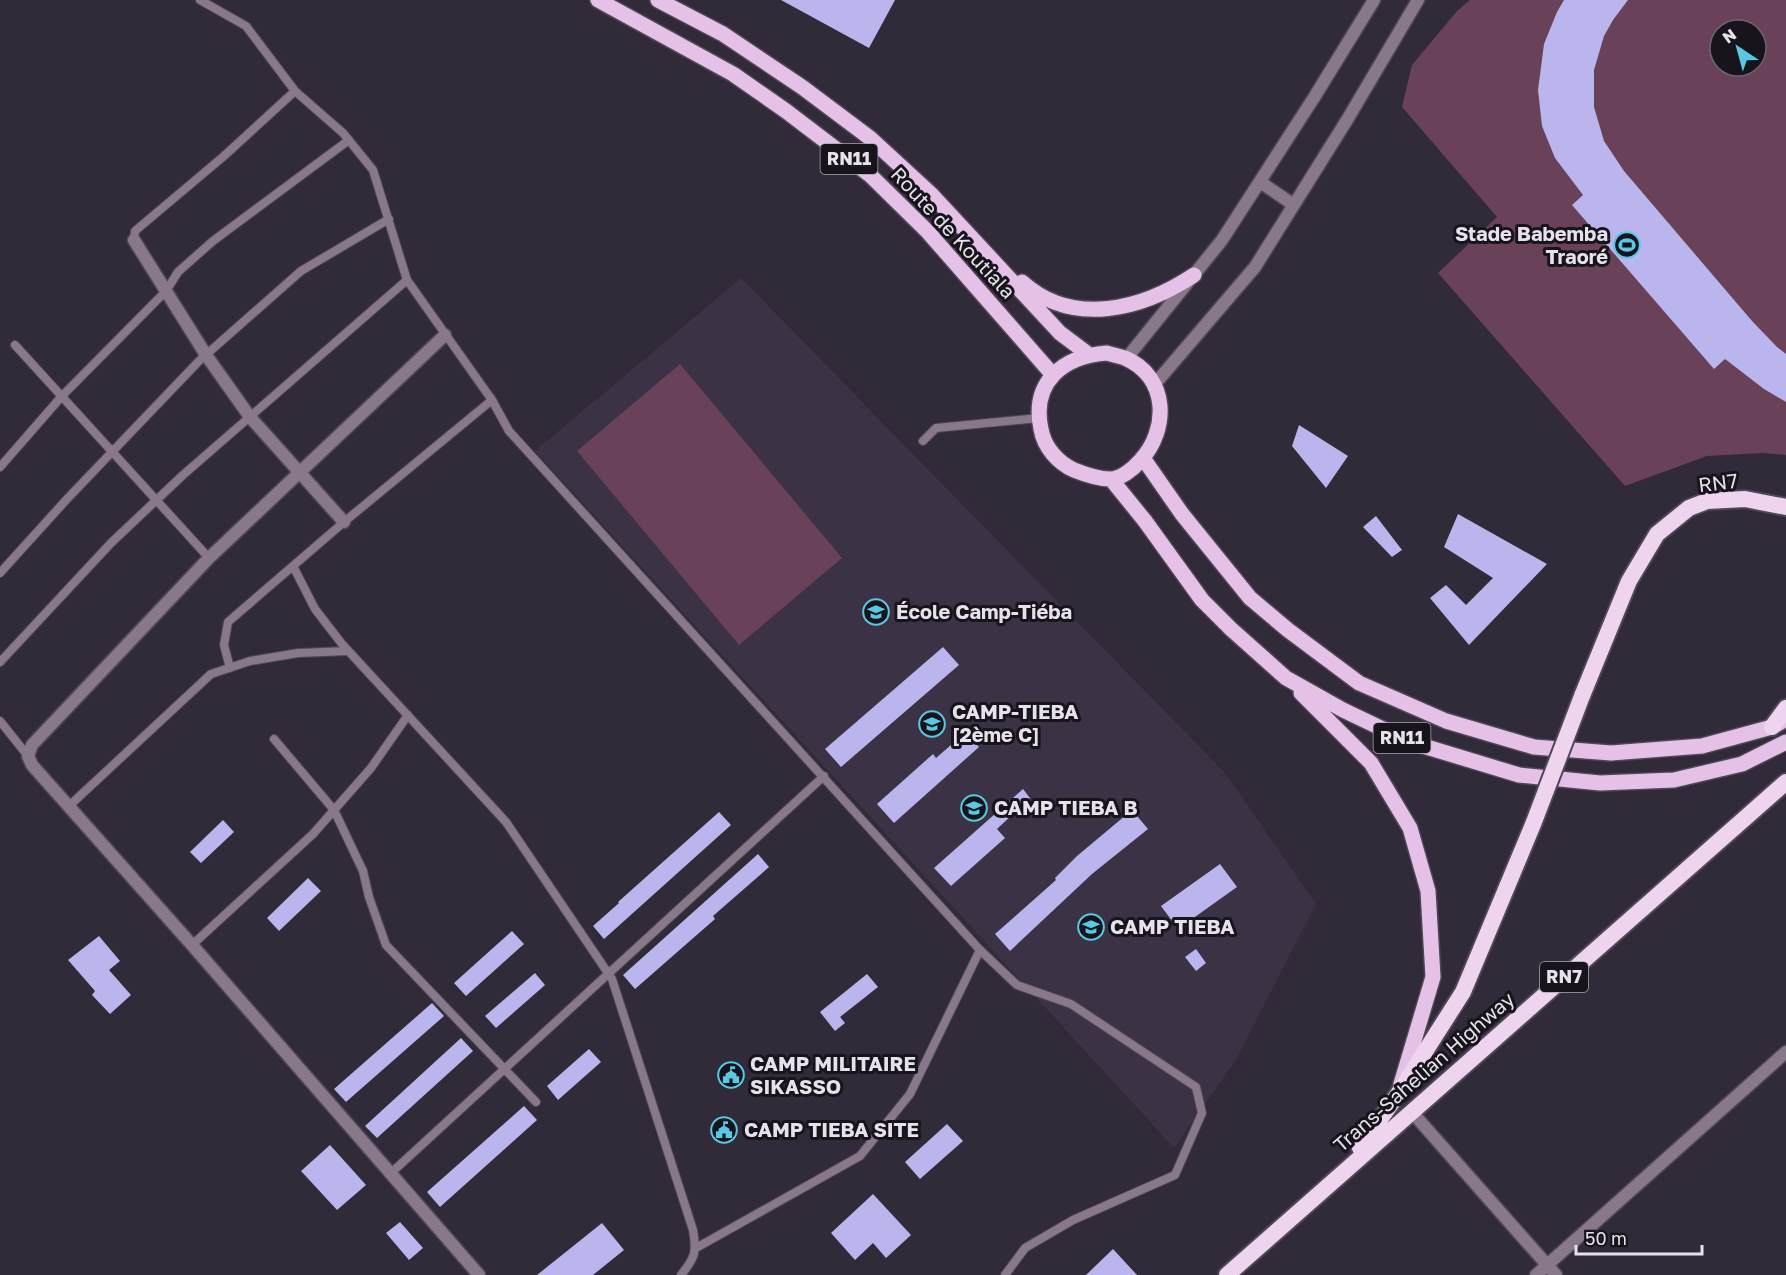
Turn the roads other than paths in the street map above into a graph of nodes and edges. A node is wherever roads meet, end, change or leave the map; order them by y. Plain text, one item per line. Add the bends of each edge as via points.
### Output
1 (200, 0) edge
2 (598, 0) edge
3 (658, 0) edge
4 (1374, 0) edge
5 (1418, 0) edge
6 (295, 91) junction
7 (349, 140) junction
8 (1260, 182) junction
9 (1294, 205) junction
10 (389, 219) junction
11 (973, 237) junction
12 (134, 240) joint
13 (1194, 275) junction
14 (407, 280) junction
15 (166, 291) junction
16 (445, 335) junction
17 (15, 345) dead end
18 (1088, 354) junction
19 (206, 355) junction
20 (1126, 359) junction
21 (1053, 375) junction
22 (1154, 385) junction
23 (62, 396) junction
24 (492, 400) junction
25 (250, 417) junction
26 (1039, 418) junction
27 (923, 441) dead end
28 (112, 451) junction
29 (1143, 458) junction
30 (0, 466) edge
31 (299, 473) junction
32 (1111, 479) junction
33 (157, 500) junction
34 (1786, 507) edge
35 (344, 522) junction
36 (209, 558) junction
37 (293, 567) junction
38 (0, 573) edge
39 (348, 651) junction
40 (0, 662) edge
41 (230, 668) junction
42 (1286, 678) junction
43 (1786, 708) edge
44 (408, 716) junction
45 (0, 721) edge
46 (1779, 723) edge
47 (274, 739) dead end
48 (1786, 742) edge
49 (28, 756) junction
50 (824, 776) junction
51 (1786, 782) edge
52 (69, 806) junction
53 (334, 810) junction
54 (192, 945) junction
55 (980, 950) junction
56 (609, 973) junction
57 (1786, 1052) edge
58 (505, 1069) junction
59 (1398, 1094) junction
60 (536, 1102) dead end
61 (1411, 1111) junction
62 (1343, 1171) junction
63 (391, 1173) junction
64 (696, 1248) junction
65 (1547, 1265) junction
66 (479, 1275) edge
67 (681, 1275) edge
68 (1005, 1275) edge
69 (1227, 1275) edge
70 (1536, 1275) edge
71 (1556, 1275) edge

1 - 6 lane via 246,26
2 - 21 main road, Route de Koutiala / RN11 via 733,74 870,176 928,232
3 - 11 main road, Route de Koutiala / RN11 via 723,34 870,138
4 - 8 street
5 - 9 street
6 - 7 lane
6 - 12 lane via 135,231
7 - 10 lane via 373,170
7 - 15 lane via 213,240 178,272
8 - 9 street
8 - 13 street
9 - 22 street via 1255,267
10 - 14 lane
10 - 19 lane via 301,271
11 - 13 main road via 1032,290 1069,307 1106,309 1140,303
11 - 18 main road, Route de Koutiala / RN11 via 1060,333
12 - 15 street
13 - 20 street
14 - 16 lane
14 - 25 lane
15 - 19 street
15 - 23 lane
16 - 24 lane
16 - 31 street
17 - 23 lane
18 - 20 main road via 1107,353
18 - 21 main road via 1070,361
19 - 25 street
19 - 28 lane
20 - 22 main road via 1142,369
21 - 26 main road via 1043,391
22 - 29 main road via 1161,403 1161,422 1155,441
23 - 28 lane
23 - 30 lane
24 - 35 lane
24 - 50 lane via 509,430
25 - 31 street
25 - 33 lane
26 - 27 lane via 936,428
26 - 32 main road via 1050,451 1065,465 1084,474
28 - 33 lane
28 - 38 lane
29 - 32 main road via 1132,471
29 - 46 main road, RN11 via 1182,514 1250,598 1359,683 1446,721 1534,747 1611,753 1702,746
31 - 35 street
31 - 36 street
32 - 42 main road, RN11 via 1202,600
33 - 36 lane
33 - 40 lane via 111,543
34 - 59 highway, RN7, bridge via 1745,499 1707,501 1689,508 1656,534 1629,581 1463,992
35 - 37 lane
36 - 49 street via 32,745
37 - 39 lane via 315,609
37 - 41 lane via 228,622 224,645
39 - 41 lane via 298,653
39 - 44 lane
41 - 52 lane via 211,674
42 - 48 main road, RN11 via 1410,742 1519,775 1600,783 1674,780 1742,764
42 - 59 main road, RN11 / RN11 via 1371,763 1410,828 1428,891 1433,977
43 - 46 highway
44 - 53 lane via 371,768
44 - 56 lane via 506,822
45 - 49 lane
47 - 53 lane
49 - 52 street
50 - 55 lane
50 - 56 lane
51 - 61 highway, Trans-Sahelian Highway / RN7
52 - 54 street
53 - 54 lane
53 - 58 lane via 363,871 386,945
54 - 63 street
55 - 64 lane via 910,1094 860,1156
55 - 68 lane via 1017,985 1071,1004 1196,1087 1202,1113 1175,1175 1072,1220 1024,1248
56 - 58 lane
56 - 64 lane
57 - 65 street
58 - 60 lane
58 - 63 lane
59 - 62 highway, RN7
61 - 62 highway, Trans-Sahelian Highway / RN7
61 - 65 street
62 - 69 highway, Trans-Sahelian Highway / RN7
63 - 66 street
64 - 67 lane
65 - 70 street
65 - 71 street

